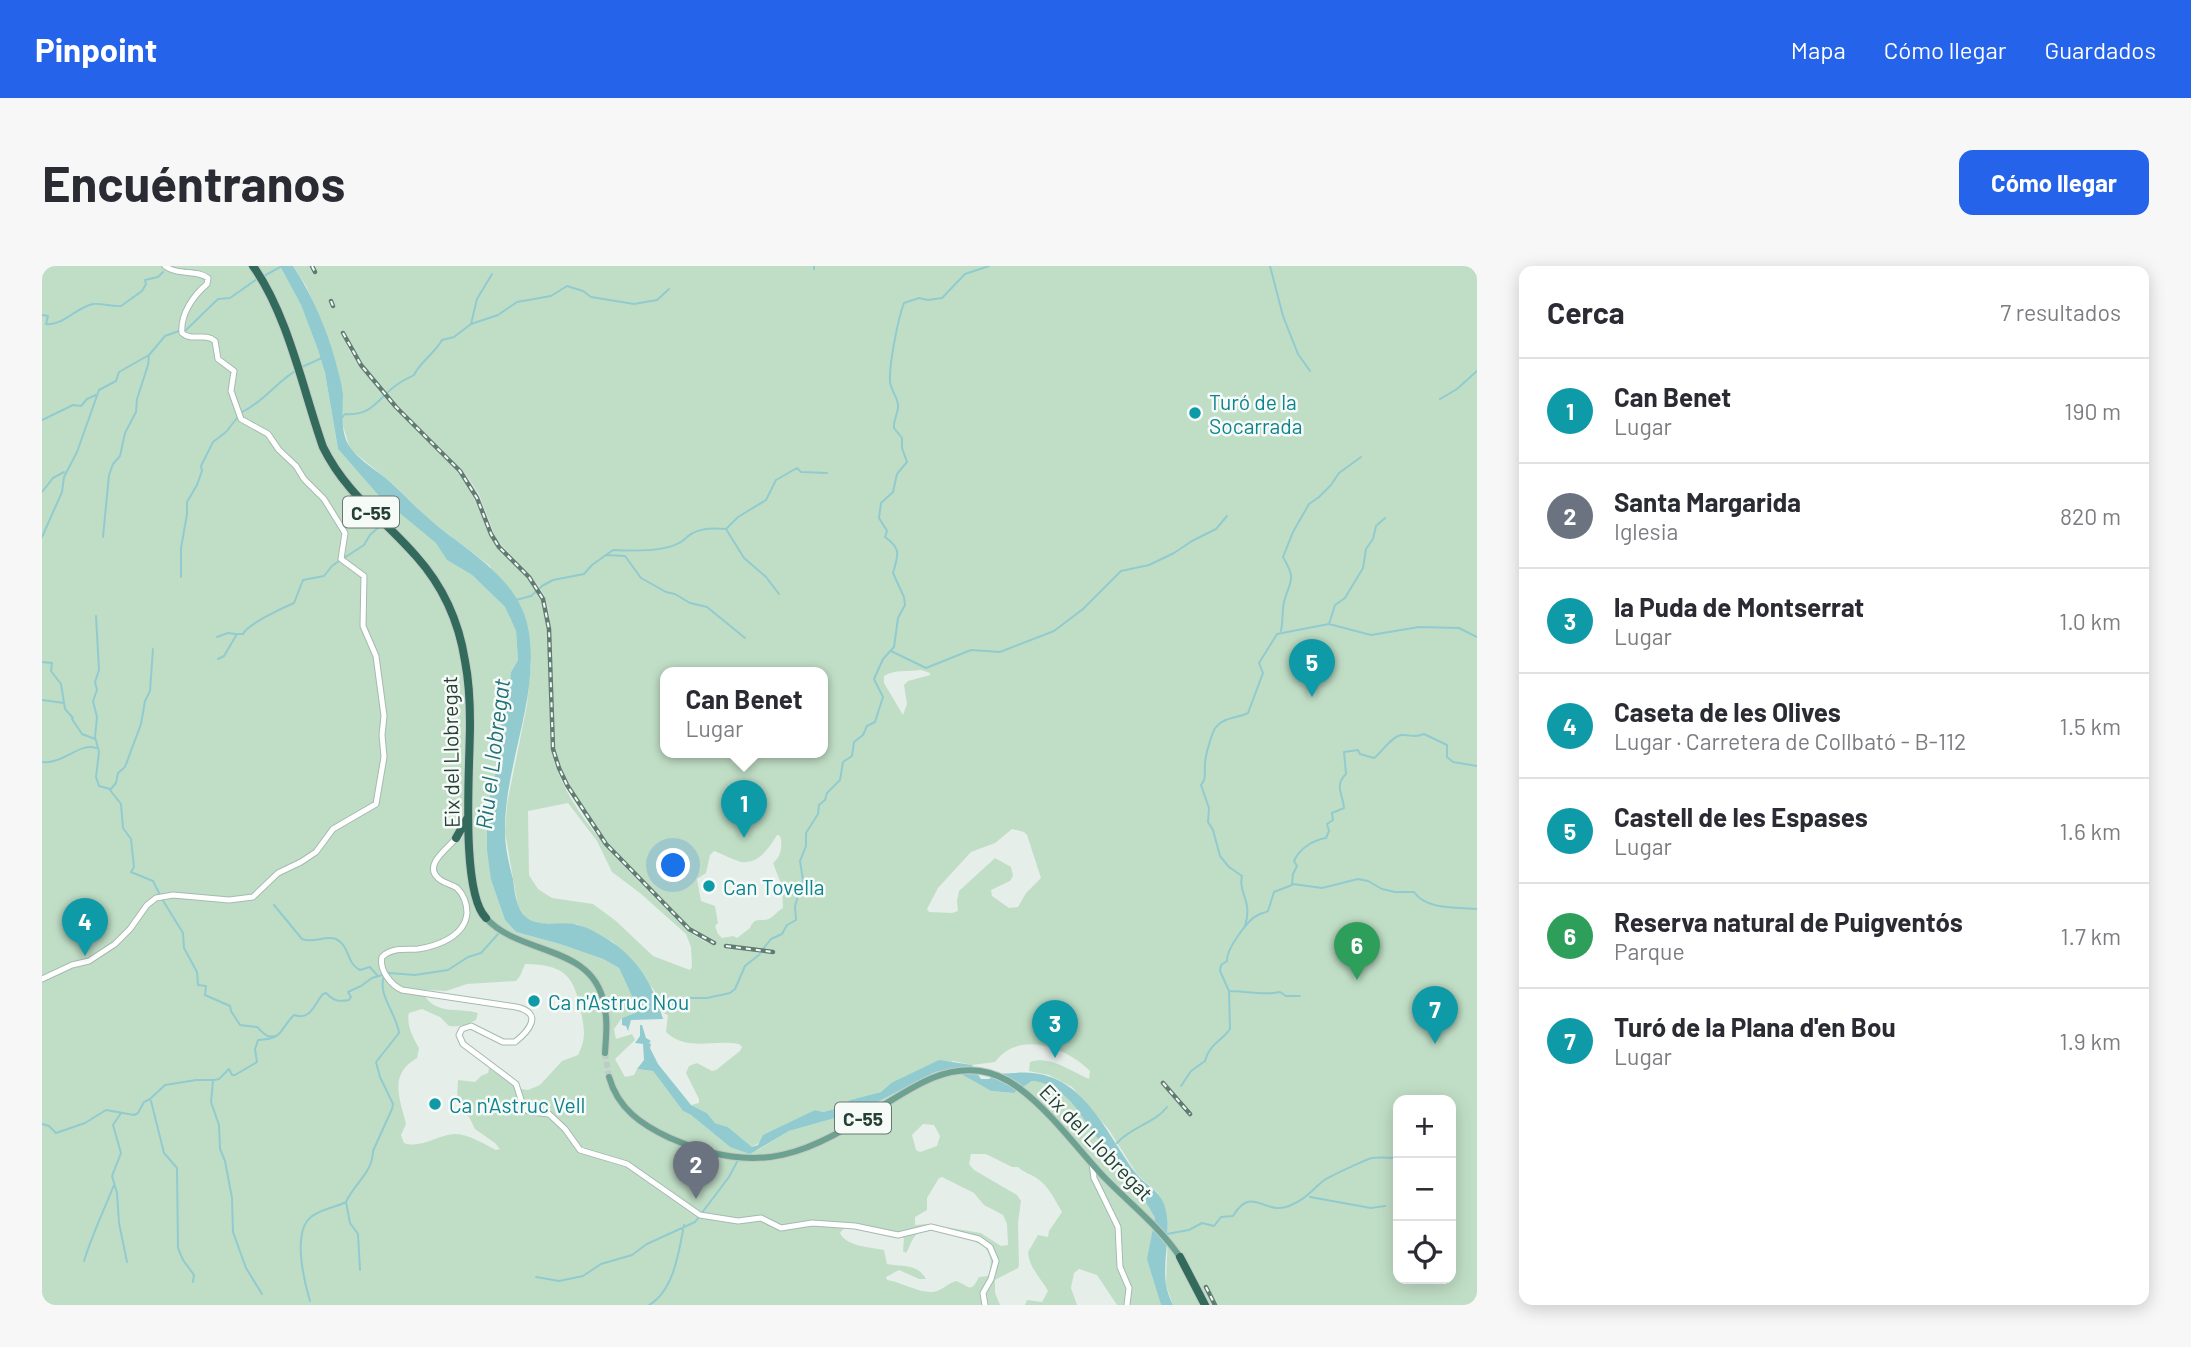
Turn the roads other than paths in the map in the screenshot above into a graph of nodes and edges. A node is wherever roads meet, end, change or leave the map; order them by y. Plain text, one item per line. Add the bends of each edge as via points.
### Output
1 (165, 266) edge
2 (255, 266) edge
3 (472, 818) junction
4 (463, 834) junction
5 (471, 851) junction
6 (488, 920) joint
7 (42, 979) edge
8 (605, 1053) tunnel mouth
9 (609, 1077) tunnel mouth
10 (1092, 1164) junction
11 (1178, 1255) joint
12 (985, 1305) edge
13 (1127, 1305) edge
14 (1204, 1305) edge

1 - 7 street via 208,278 186,313 182,333 215,341 218,359 234,372 231,391 241,419 268,435 323,497 344,532 340,558 364,578 363,626 376,656 384,757 375,805 333,829 316,852 278,873 256,895 229,900 156,898 120,940 92,959
2 - 3 highway, Eix del Llobregat / C-55 via 284,318 337,467 424,560 456,615 471,682
2 - 4 highway, Eix del Llobregat / C-55 via 275,304 332,465 428,570 455,622 468,677 470,806
3 - 4 highway, C-55
3 - 5 highway, Eix del Llobregat / C-55
4 - 5 highway
4 - 12 street via 436,859 434,870 464,897 463,925 437,944 388,951 381,965 402,990 526,1011 530,1027 514,1042 503,1042 471,1026 461,1031 459,1039 516,1084 524,1109 549,1114 580,1150 627,1164 701,1215 740,1221 759,1218 781,1228 812,1223 900,1235 930,1227 973,1236 989,1246 996,1261 984,1292
5 - 6 highway, Eix del Llobregat / C-55 via 472,887
6 - 8 main road, Eix del Llobregat / C-55 via 509,937 571,959 594,979 605,1006
9 - 10 main road, Eix del Llobregat / C-55 via 617,1097 649,1128 726,1158 769,1158 818,1143 921,1083 954,1071 978,1071 1009,1081 1029,1097
10 - 11 main road, Eix del Llobregat / C-55
10 - 13 street via 1094,1178 1117,1223
11 - 14 highway, Eix del Llobregat / C-55

